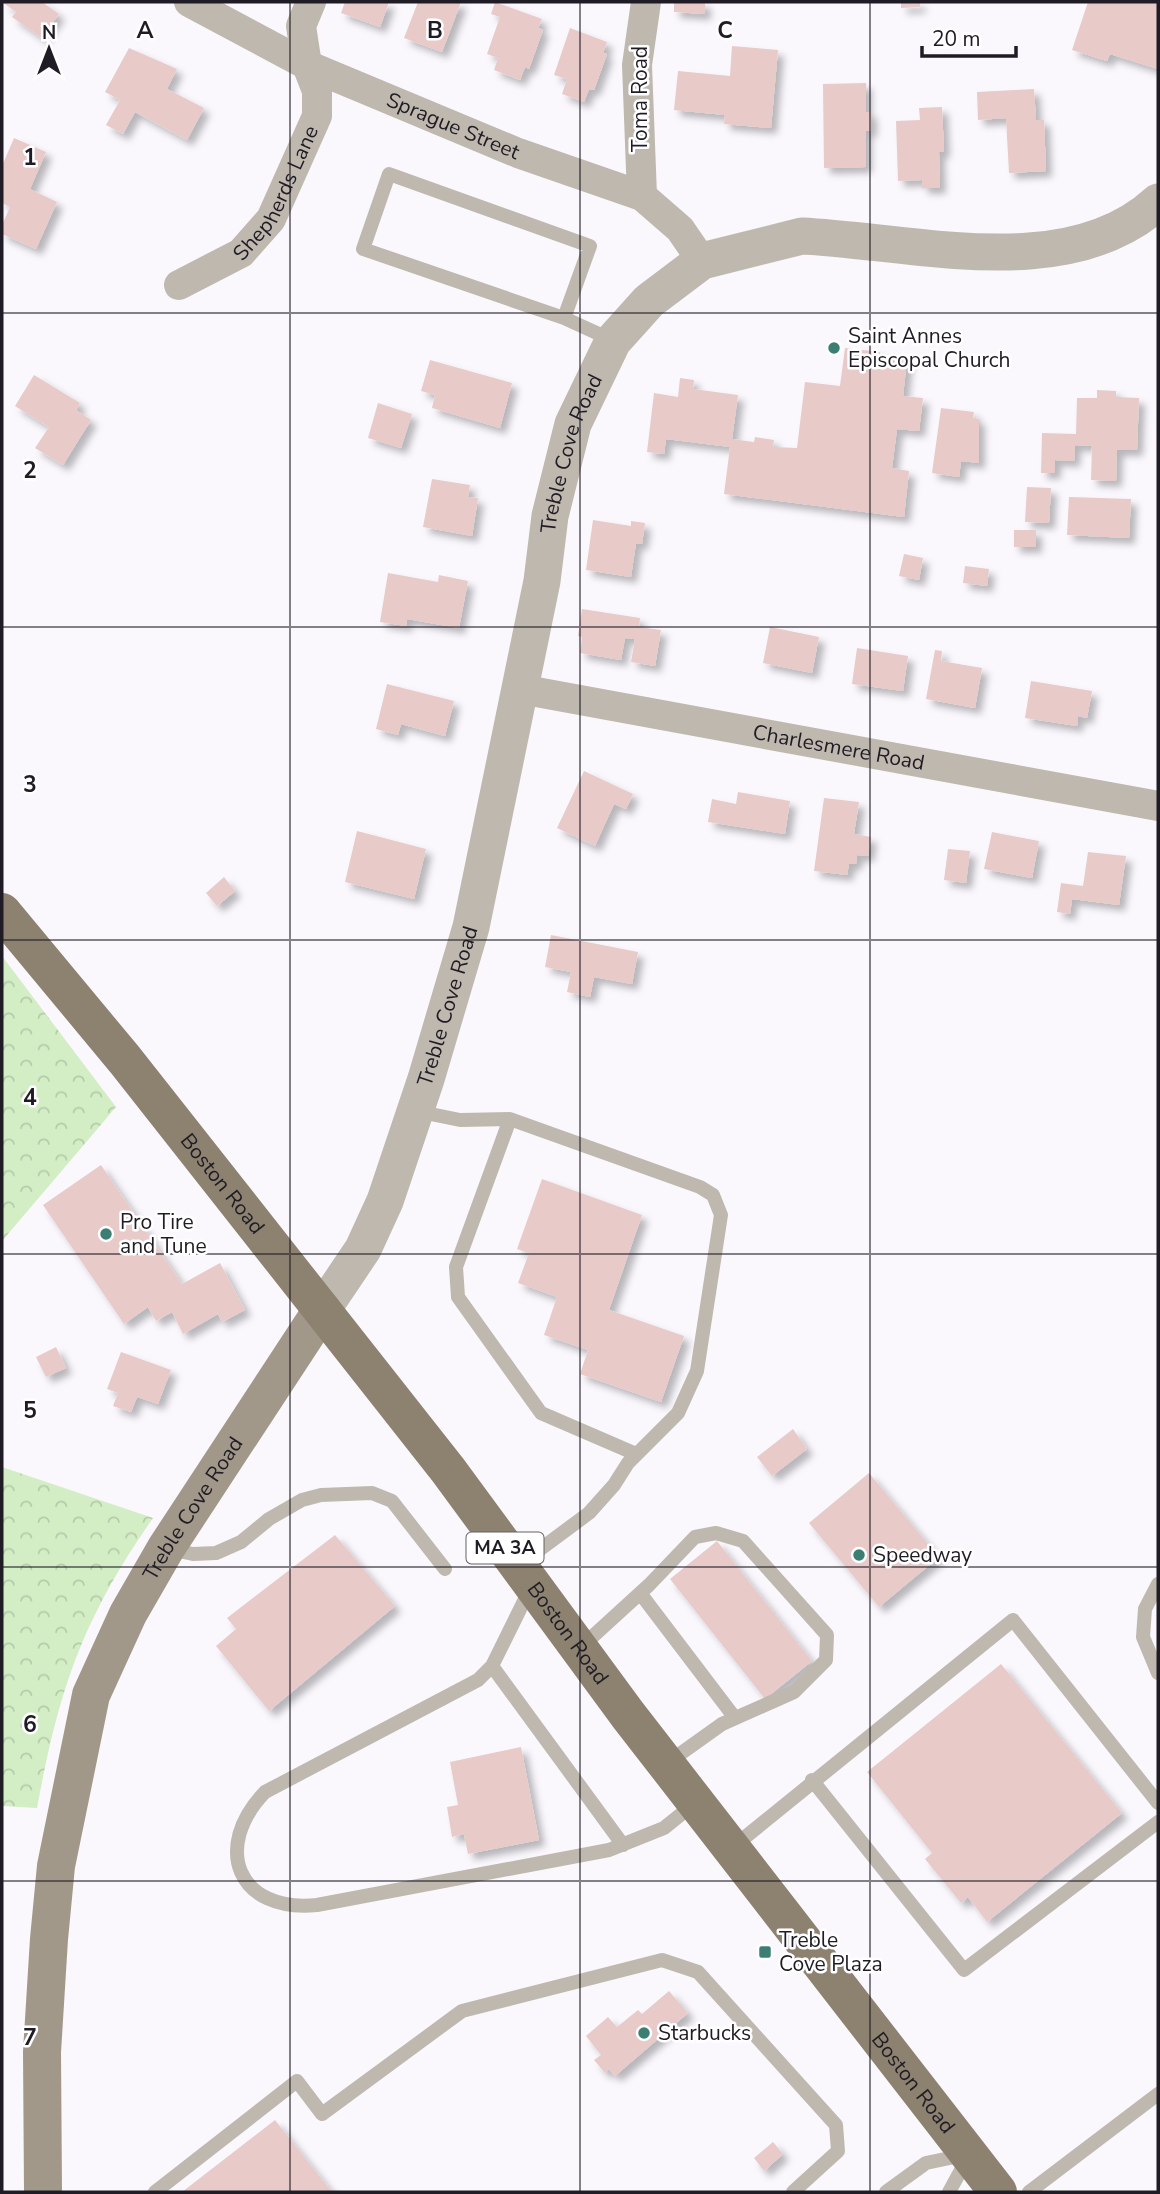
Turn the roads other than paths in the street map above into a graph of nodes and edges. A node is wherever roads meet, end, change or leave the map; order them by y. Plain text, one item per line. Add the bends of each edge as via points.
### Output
1 (189, 2) edge
2 (311, 2) edge
3 (646, 2) edge
4 (307, 65) junction
5 (642, 196) junction
6 (1158, 202) edge
7 (702, 261) junction
8 (179, 285) dead end
9 (564, 318) junction
10 (613, 341) junction
11 (520, 689) junction
12 (1158, 806) edge
13 (2, 912) edge
14 (415, 1111) junction
15 (510, 1119) junction
16 (322, 1310) junction
17 (636, 1454) junction
18 (166, 1548) junction
19 (445, 1569) dead end
20 (525, 1575) junction
21 (1158, 1584) edge
22 (640, 1593) junction
23 (579, 1649) junction
24 (492, 1666) junction
25 (1158, 1673) edge
26 (735, 1717) junction
27 (666, 1764) junction
28 (812, 1780) junction
29 (696, 1802) junction
30 (1158, 1803) edge
31 (1158, 1822) edge
32 (622, 1846) junction
33 (732, 1848) junction
34 (1158, 2094) edge
35 (969, 2154) junction
36 (43, 2192) edge
37 (155, 2192) edge
38 (793, 2192) edge
39 (886, 2192) edge
40 (950, 2192) edge
41 (998, 2192) edge
42 (1029, 2192) edge

1 - 4 street, Sprague Street
2 - 4 street, Shepherds Lane via 301,26
3 - 5 street, Toma Road via 637,65
4 - 5 street, Sprague Street via 517,153
4 - 8 street, Shepherds Lane via 317,91 317,116 271,219 241,253
5 - 7 street, Sprague Street via 680,229
6 - 7 street, Treble Cove Road via 1108,233 1060,250 990,252 802,236
7 - 10 street, Treble Cove Road via 649,301
9 - 9 lane via 590,246 389,174 363,249
9 - 10 lane
10 - 11 street, Treble Cove Road via 573,424 550,516
11 - 12 street, Charlesmere Road
11 - 14 street, Treble Cove Road via 471,927
13 - 16 main road, Boston Road / MA 3A
14 - 15 lane via 460,1120
14 - 16 street, Treble Cove Road via 385,1201 363,1249
15 - 17 lane via 456,1266 458,1297 541,1413
15 - 17 lane via 700,1187 719,1204 697,1371 678,1413
16 - 18 main road, Treble Cove Road
16 - 20 main road, Boston Road / MA 3A
17 - 20 lane via 589,1513
18 - 19 lane via 216,1553 241,1542 302,1500 372,1493 392,1502
18 - 36 main road, Treble Cove Road via 128,1614 91,1695 56,1866 43,2052
20 - 23 main road, Boston Road / MA 3A
20 - 24 lane
21 - 25 lane via 1144,1609 1143,1637
22 - 23 lane
22 - 26 lane
22 - 26 lane via 695,1537 716,1534 743,1541 827,1635 826,1660 794,1692
23 - 27 main road, Boston Road / MA 3A
24 - 32 lane
24 - 32 lane via 478,1680 265,1792 240,1831 238,1856 246,1880 275,1904 309,1906
26 - 27 lane
27 - 29 main road, Boston Road / MA 3A
28 - 30 lane via 1013,1620
28 - 31 lane via 964,1970
28 - 33 lane
29 - 32 lane via 664,1828
29 - 33 main road, Boston Road / MA 3A
33 - 35 main road, Boston Road / MA 3A
34 - 42 lane
35 - 39 lane via 926,2163
35 - 40 lane
35 - 41 main road, Boston Road / MA 3A
37 - 38 lane via 297,2081 322,2114 462,2011 662,1960 698,1972 836,2125 838,2151

